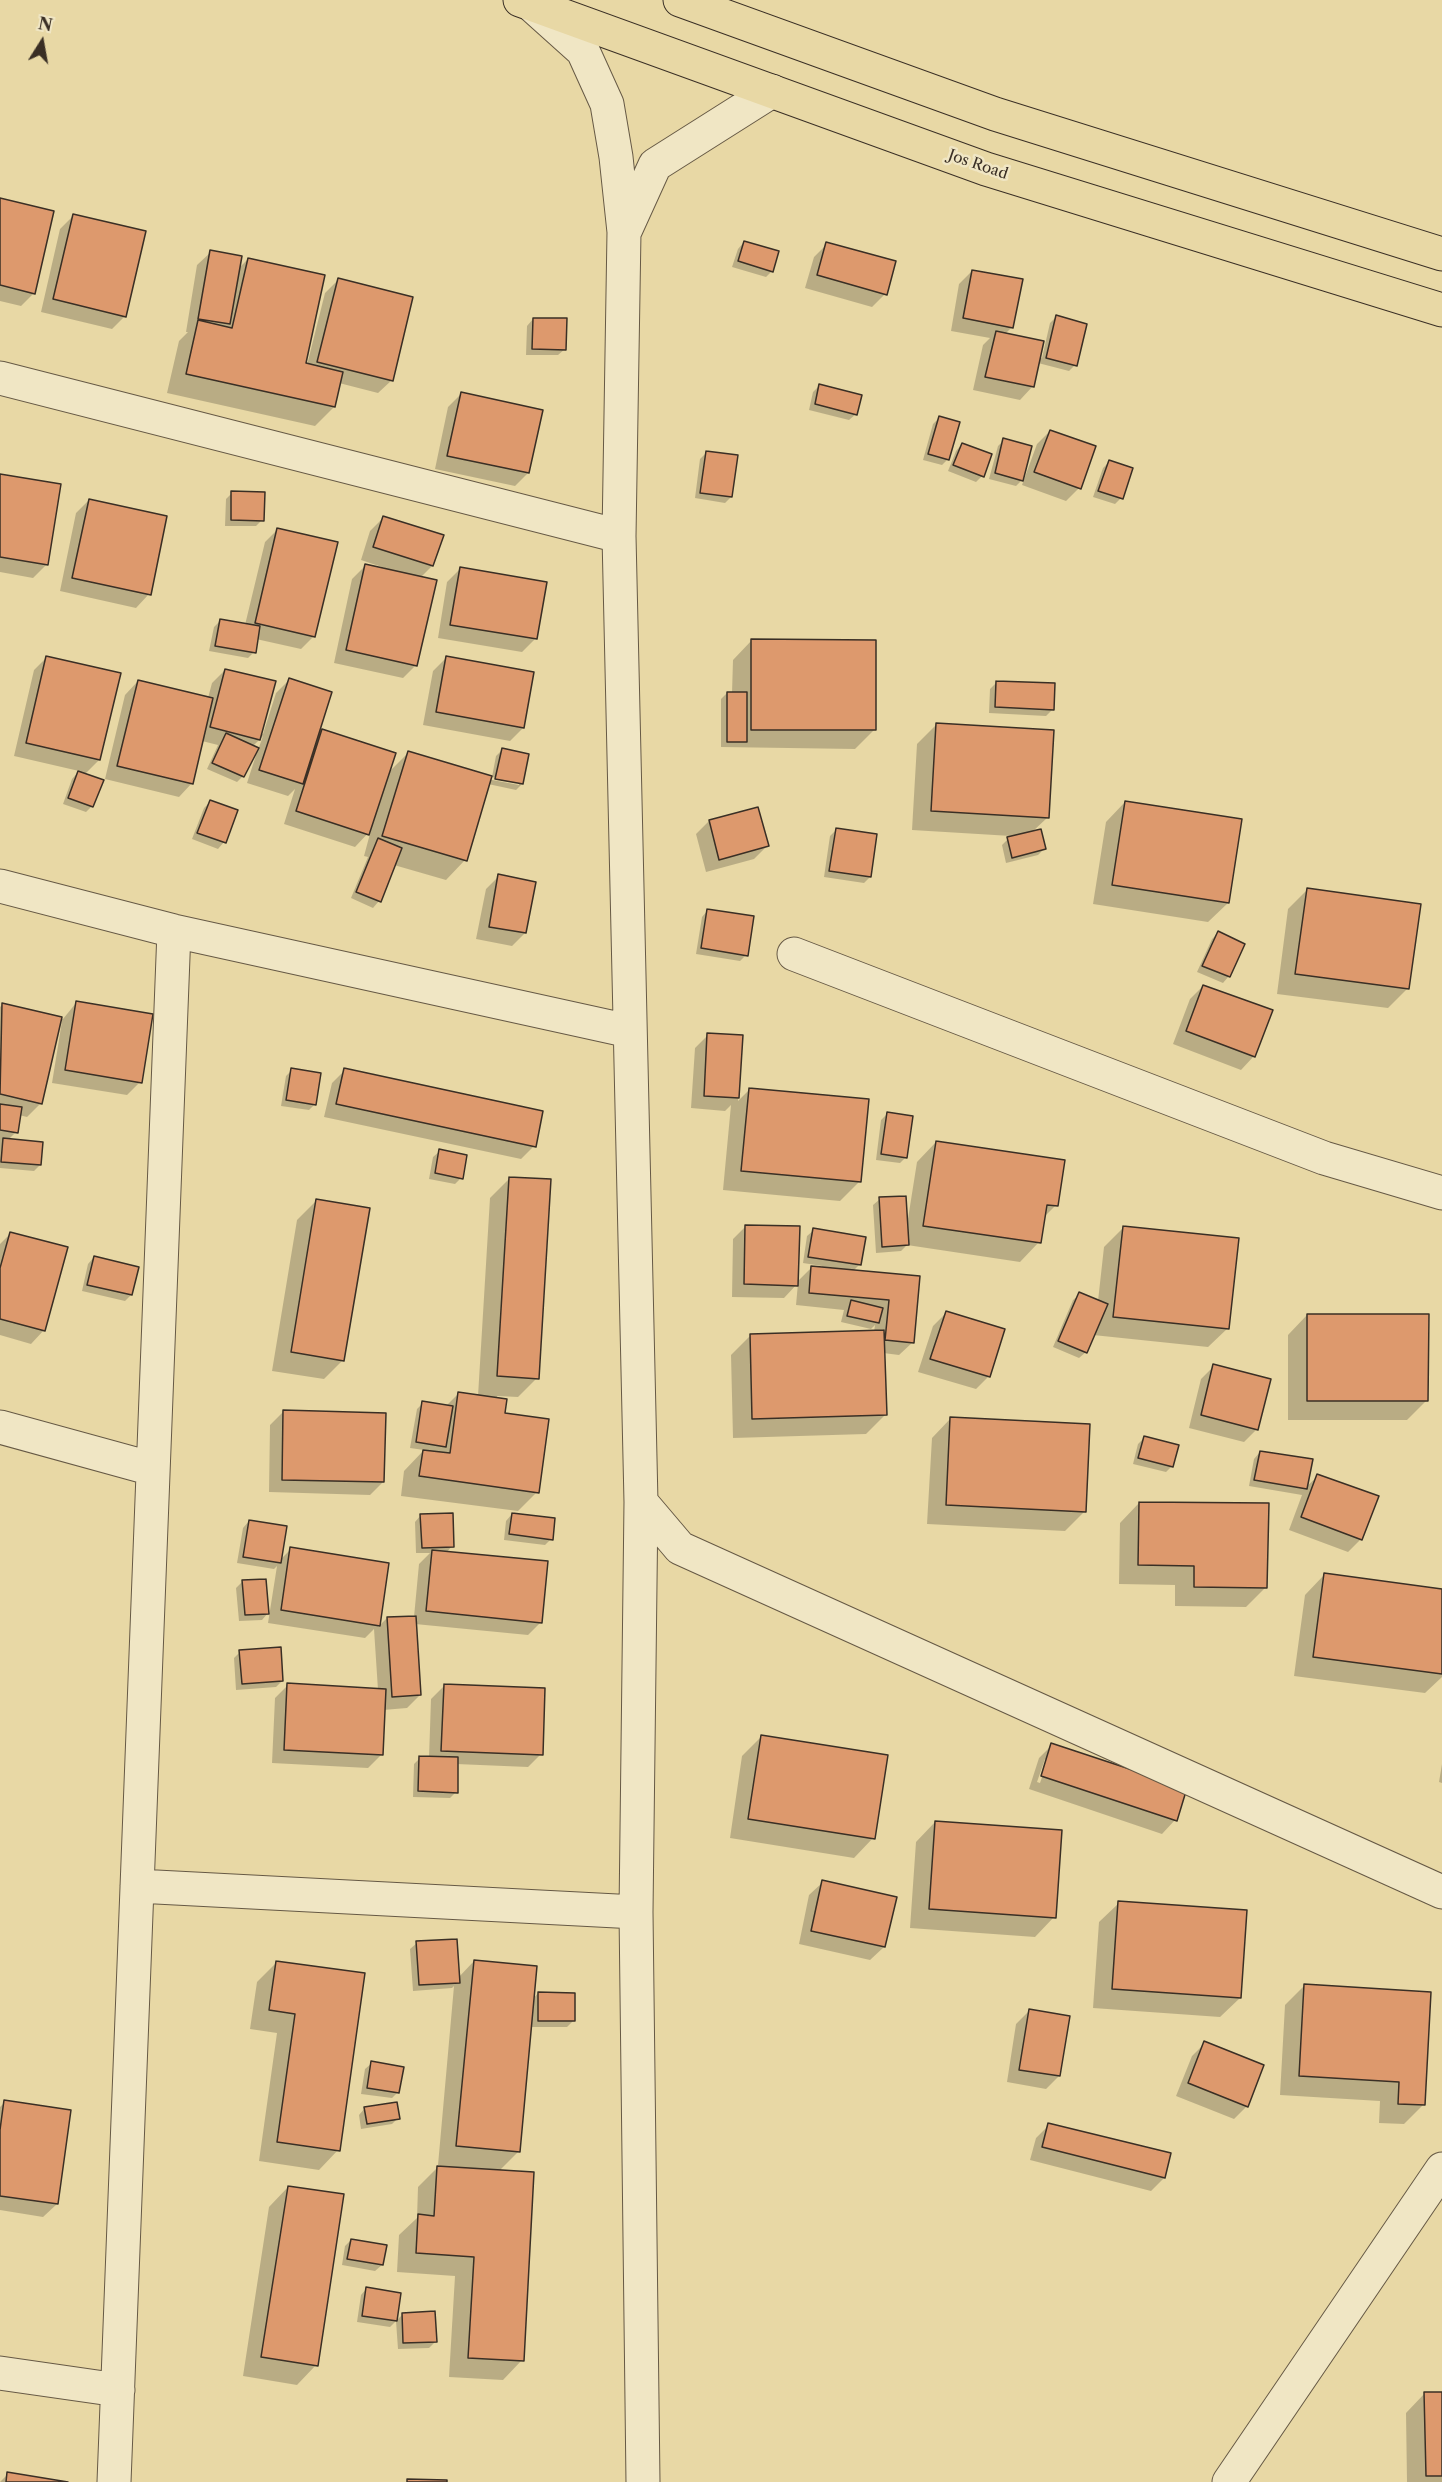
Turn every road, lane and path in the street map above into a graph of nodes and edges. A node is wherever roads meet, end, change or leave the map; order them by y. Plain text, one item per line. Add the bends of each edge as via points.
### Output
1 (680, 0) edge
2 (527, 3) edge
3 (772, 91) junction
4 (624, 232) junction
5 (1442, 254) edge
6 (1442, 310) edge
7 (0, 378) edge
8 (619, 536) junction
9 (0, 886) edge
10 (174, 931) junction
11 (794, 954) dead end
12 (629, 1031) junction
13 (1442, 1193) edge
14 (0, 1427) edge
15 (153, 1469) junction
16 (641, 1502) junction
17 (137, 1886) junction
18 (1442, 1892) edge
19 (636, 1912) junction
20 (1437, 2189) edge
21 (0, 2373) edge
22 (118, 2390) junction
23 (114, 2482) edge
24 (643, 2482) edge
25 (1229, 2482) edge

1 - 5 highway via 995,114
2 - 3 highway, Jos Road
2 - 4 street via 583,51 607,104
3 - 4 street via 655,165
3 - 6 highway, Jos Road via 986,169
4 - 8 street
7 - 8 street
8 - 12 street
9 - 10 street
10 - 12 street
10 - 15 street
11 - 13 street via 1324,1158
12 - 16 street
14 - 15 street
15 - 17 street
16 - 18 street via 680,1548
16 - 19 street
17 - 19 street
17 - 22 street
19 - 24 street
20 - 25 street
21 - 22 street
22 - 23 street

